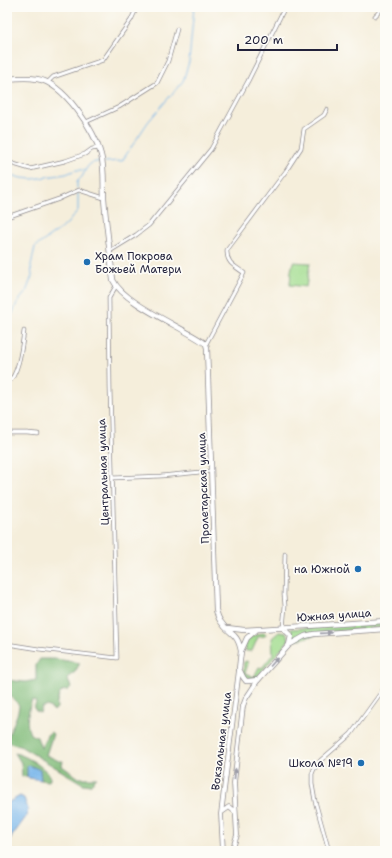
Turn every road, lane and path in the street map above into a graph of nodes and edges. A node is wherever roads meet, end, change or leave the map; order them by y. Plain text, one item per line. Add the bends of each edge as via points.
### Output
1 (137, 7) edge
2 (285, 7) edge
3 (382, 7) edge
4 (375, 16) dead end
5 (177, 29) dead end
6 (7, 79) edge
7 (48, 82) junction
8 (327, 109) dead end
9 (86, 122) junction
10 (99, 148) junction
11 (7, 162) edge
12 (104, 198) junction
13 (7, 217) edge
14 (110, 251) junction
15 (116, 286) junction
16 (24, 331) dead end
17 (206, 344) junction
18 (7, 384) edge
19 (7, 433) edge
20 (38, 434) dead end
21 (211, 471) junction
22 (112, 478) junction
23 (285, 554) dead end
24 (385, 620) edge
25 (226, 628) junction
26 (283, 628) junction
27 (385, 629) edge
28 (257, 630) junction
29 (7, 644) edge
30 (289, 645) junction
31 (241, 651) junction
32 (239, 669) junction
33 (258, 680) junction
34 (385, 687) edge
35 (236, 813) junction
36 (221, 814) junction
37 (222, 845) junction
38 (234, 846) junction
39 (223, 851) edge
40 (232, 851) edge
41 (329, 851) edge

1 - 7 street via 103,60 53,77
2 - 14 street via 211,149 149,225
3 - 4 street
5 - 9 street via 168,60 157,83 119,107
6 - 7 main road via 26,78
7 - 9 main road via 69,99
8 - 17 street via 324,115 304,129 301,148 227,250 227,257 231,263 244,272
9 - 10 main road
10 - 11 street via 65,161 30,169
10 - 12 main road via 103,167
12 - 13 street via 79,190 48,204
12 - 14 main road
14 - 15 main road via 112,280
15 - 17 main road via 134,301
15 - 22 street, Центральная улица via 110,298
16 - 18 street via 15,375
17 - 21 main road, Пролетарская улица
19 - 20 street
21 - 22 street
21 - 25 main road, Пролетарская улица via 216,610 219,620
22 - 29 street, Центральная улица via 117,658
23 - 26 street via 286,606
24 - 26 main road, Южная улица
25 - 28 main road
25 - 31 main road, Пролетарская улица via 237,638
26 - 28 main road
26 - 30 main road via 291,636
30 -> 27 main road, Южная улица via 314,634
28 - 31 main road, Вокзальная улица via 247,638
33 -> 30 main road, Вокзальная улица
31 - 32 main road, Вокзальная улица
32 - 33 main road via 246,681
32 - 36 main road, Вокзальная улица
35 -> 33 main road, Вокзальная улица via 234,783 243,706
34 - 41 street via 351,734 317,764 312,774 315,801
35 - 36 main road via 229,807
35 - 38 main road, Вокзальная улица via 237,835
36 - 37 main road, Вокзальная улица
37 - 38 main road via 228,849
37 - 39 main road, Вокзальная улица
38 - 40 main road, Вокзальная улица

